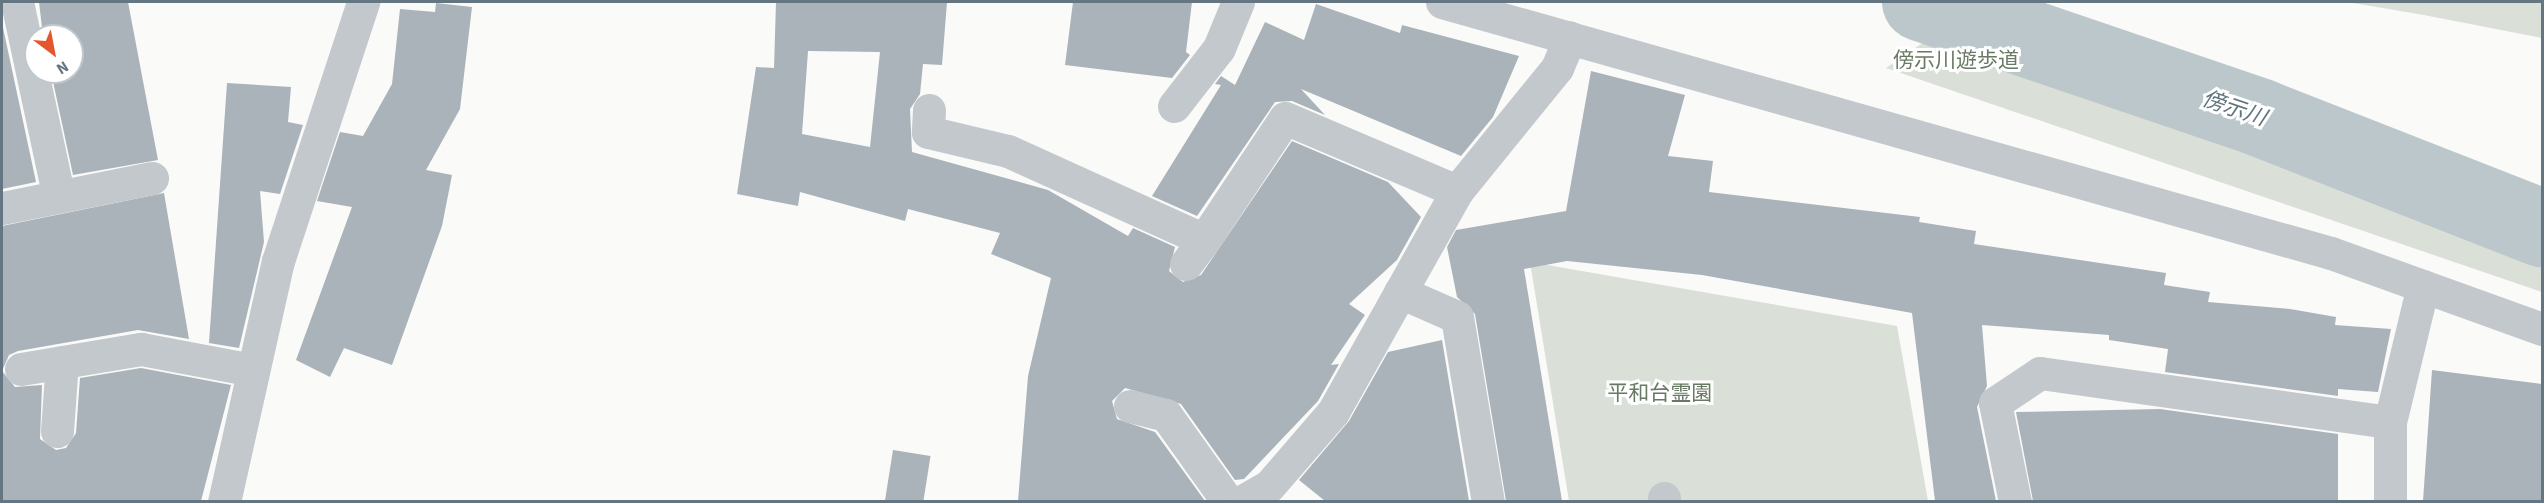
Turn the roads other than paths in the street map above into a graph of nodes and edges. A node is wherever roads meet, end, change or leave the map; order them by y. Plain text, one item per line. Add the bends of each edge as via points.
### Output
1 (17, 2) edge
2 (363, 2) edge
3 (1238, 2) edge
4 (1442, 2) edge
5 (1570, 38) junction
6 (1174, 106) dead end
7 (929, 110) dead end
8 (152, 178) dead end
9 (1457, 191) junction
10 (58, 193) junction
11 (2, 208) edge
12 (2423, 286) junction
13 (1400, 292) junction
14 (2542, 329) edge
15 (62, 362) junction
16 (21, 369) dead end
17 (253, 370) junction
18 (1130, 406) dead end
19 (2390, 422) junction
20 (57, 431) dead end
21 (1262, 496) edge
22 (224, 501) edge
23 (1228, 501) edge
24 (1488, 501) edge
25 (2015, 501) edge
26 (2391, 501) edge

1 - 10 street
2 - 17 street via 278,261
3 - 6 street via 1219,48
4 - 5 street
5 - 9 street via 1557,68
5 - 12 street via 2331,253
7 - 9 street via 928,132 1008,150 1195,252 1285,118
8 - 10 street
9 - 13 street
10 - 11 street
12 - 14 street
12 - 19 street
13 - 21 street via 1333,412
13 - 24 street via 1457,317
15 - 16 street
15 - 17 street via 141,349
15 - 20 street
17 - 22 street
18 - 23 street via 1166,415
19 - 25 street via 2040,373 1995,403
19 - 26 street

